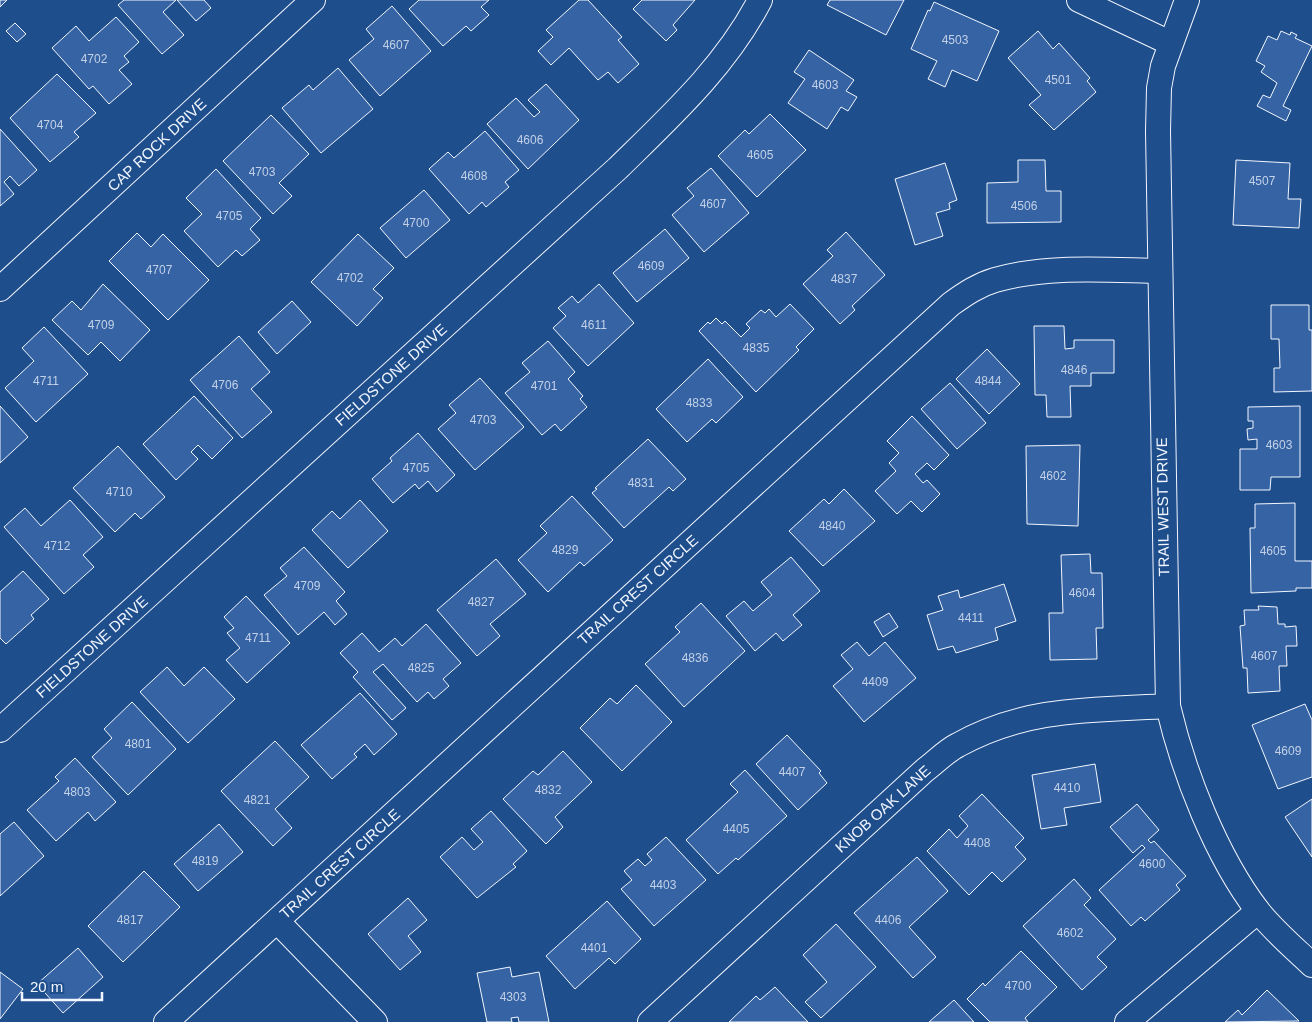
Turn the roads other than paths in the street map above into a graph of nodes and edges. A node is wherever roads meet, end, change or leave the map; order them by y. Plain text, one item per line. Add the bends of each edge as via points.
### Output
1 (313, 0) edge
2 (760, 0) edge
3 (1079, 0) edge
4 (1188, 3) edge
5 (1170, 43) junction
6 (1160, 271) junction
7 (0, 289) edge
8 (1168, 706) junction
9 (0, 730) edge
10 (1258, 911) junction
11 (277, 921) junction
12 (1312, 965) edge
13 (166, 1022) edge
14 (375, 1022) edge
15 (650, 1022) edge
16 (1127, 1022) edge

1 - 7 street, CAP ROCK DRIVE
2 - 9 street, FIELDSTONE DRIVE via 716,69 618,168
3 - 5 street
4 - 5 street, TRAIL WEST DRIVE
5 - 6 street, TRAIL WEST DRIVE via 1159,88
6 - 8 street, TRAIL WEST DRIVE
6 - 11 street, TRAIL CREST CIRCLE via 1026,273 994,280 951,304
8 - 10 street, TRAIL WEST DRIVE via 1179,752 1193,788 1229,863
8 - 15 street, KNOB OAK LANE via 1046,714 1008,723 956,746 925,770
10 - 12 street, TRAIL WEST DRIVE
10 - 16 street
11 - 13 street, TRAIL CREST CIRCLE
11 - 14 street

